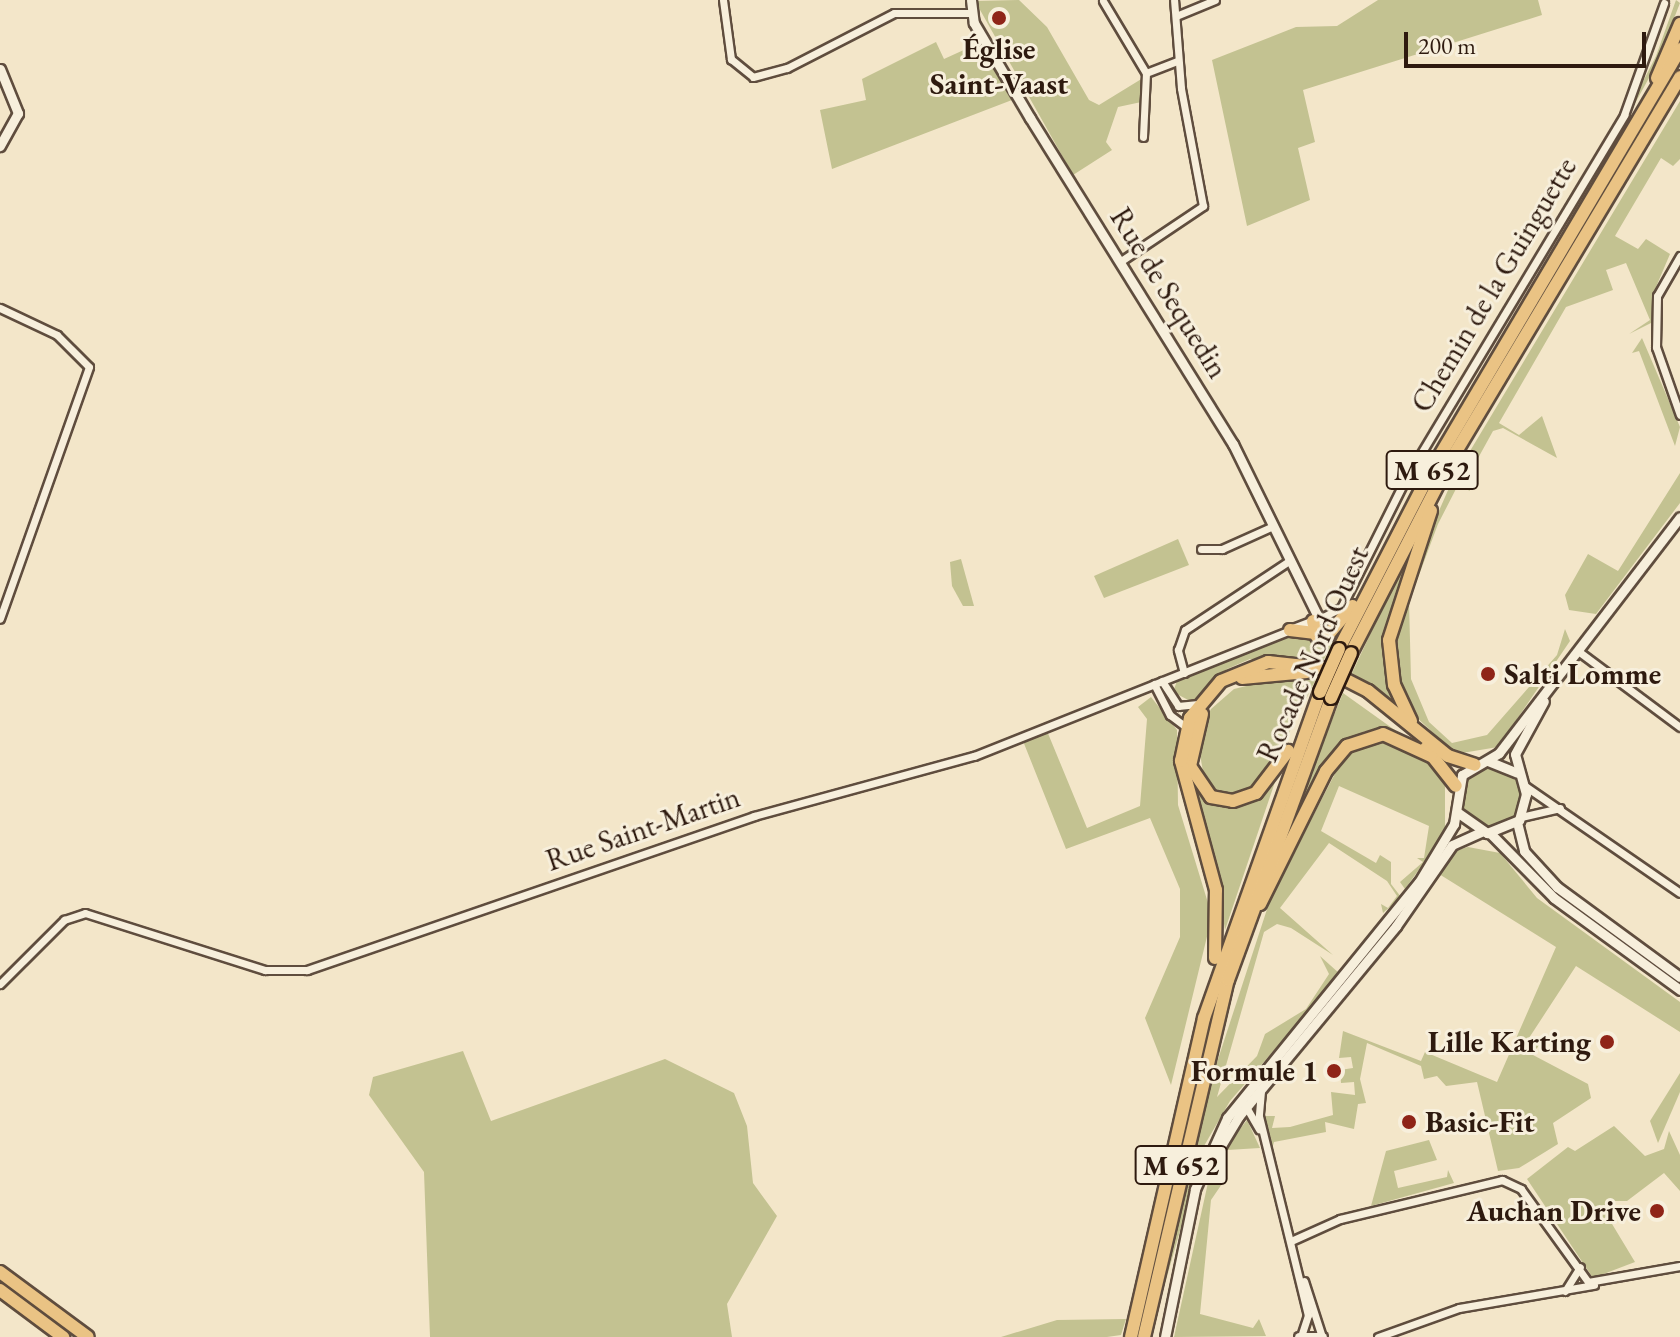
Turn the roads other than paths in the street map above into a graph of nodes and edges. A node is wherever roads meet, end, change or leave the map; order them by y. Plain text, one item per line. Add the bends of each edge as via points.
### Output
1 (723, 0) edge
2 (971, 0) edge
3 (1174, 0) edge
4 (1215, 0) edge
5 (1103, 1) edge
6 (1664, 3) dead end
7 (971, 13) junction
8 (1176, 16) junction
9 (1680, 24) edge
10 (1680, 49) edge
11 (1178, 61) junction
12 (0, 69) edge
13 (1146, 73) junction
14 (1680, 77) edge
15 (1680, 94) edge
16 (1143, 137) dead end
17 (0, 146) edge
18 (1639, 150) junction
19 (1592, 205) junction
20 (1680, 256) edge
21 (1121, 261) junction
22 (0, 308) edge
23 (1680, 415) edge
24 (1448, 465) junction
25 (1432, 469) junction
26 (1680, 517) edge
27 (1271, 527) junction
28 (1201, 549) dead end
29 (1289, 561) junction
30 (0, 619) edge
31 (1316, 620) junction
32 (1290, 630) junction
33 (1317, 637) junction
34 (1345, 651) junction
35 (1578, 651) junction
36 (1184, 673) junction
37 (1556, 681) junction
38 (1158, 683) junction
39 (1326, 695) junction
40 (1200, 709) junction
41 (1186, 727) junction
42 (1680, 727) edge
43 (1417, 730) junction
44 (1441, 763) junction
45 (1481, 763) junction
46 (1517, 773) junction
47 (1456, 786) junction
48 (1525, 786) junction
49 (1456, 809) junction
50 (1570, 811) junction
51 (1519, 819) junction
52 (1486, 833) junction
53 (1680, 893) edge
54 (1680, 977) edge
55 (1228, 980) junction
56 (0, 984) edge
57 (1680, 990) edge
58 (1204, 1018) junction
59 (1264, 1086) junction
60 (1247, 1090) junction
61 (1246, 1107) junction
62 (1266, 1146) junction
63 (1188, 1228) junction
64 (1291, 1241) junction
65 (1294, 1257) junction
66 (1680, 1266) edge
67 (1580, 1267) junction
68 (0, 1272) edge
69 (1601, 1284) junction
70 (0, 1290) edge
71 (1561, 1293) junction
72 (1142, 1316) junction
73 (1300, 1336) edge
74 (63, 1337) edge
75 (88, 1337) edge
76 (1130, 1337) edge
77 (1144, 1337) edge
78 (1165, 1337) edge
79 (1322, 1337) edge
80 (1378, 1337) edge

1 - 7 street via 731,59 753,77 787,68 894,13
2 - 7 main road
3 - 8 street
4 - 8 street
5 - 13 street
6 - 31 street, Chemin de la Guinguette via 1624,115 1405,480 1341,608
7 - 21 main road, Rue de Sequedin
8 - 11 street
9 - 19 highway
10 - 19 highway, Rocade Nord Ouest / M 652
11 - 13 street
11 - 21 street via 1203,206
12 - 17 main road via 18,117
13 - 16 street
14 - 18 highway, Rocade Nord Ouest / M 652
15 - 18 highway
18 - 24 highway, Rocade Nord Ouest / M 652
19 - 25 highway, Rocade Nord Ouest / M 652
20 - 23 street via 1657,296 1656,347
21 - 27 main road, Rue de Sequedin via 1212,407
22 - 30 street via 57,335 89,367
24 - 34 highway, Rocade Nord Ouest / M 652
24 - 43 highway via 1389,640 1394,685
25 - 33 highway via 1345,619
25 - 34 highway, Rocade Nord Ouest / M 652
26 - 35 main road
27 - 28 street via 1222,549
27 - 29 main road, Rue de Sequedin
29 - 31 main road, Rue de Sequedin
29 - 36 street via 1185,630 1178,650
31 - 32 main road, Rue Saint-Martin
31 - 33 highway
32 - 33 highway
32 - 36 street, Rue Saint-Martin
34 - 39 highway, Rocade Nord Ouest / M 652, bridge
35 - 37 main road
35 - 42 street
36 - 38 street, Rue Saint-Martin
37 - 45 main road
37 - 46 main road via 1516,751
38 - 40 street via 1178,706
38 - 41 street via 1170,715
38 - 56 street, Rue Saint-Martin via 962,760 767,812 307,970 265,970 85,913 64,920
39 - 40 highway via 1277,770 1241,800 1211,797 1194,779 1190,751
39 - 55 highway, Rocade Nord Ouest / M 652
39 - 58 highway, Rocade Nord Ouest / M 652
40 - 41 highway
40 - 43 highway via 1243,669 1290,661 1353,682
40 - 44 highway via 1245,677 1306,672 1362,697
41 - 58 highway via 1182,784 1219,912
43 - 45 highway via 1448,756
44 - 47 highway
44 - 55 highway via 1383,734 1358,738 1338,754 1273,875
45 - 46 main road
45 - 47 main road
46 - 48 main road
47 - 49 main road
48 - 50 street
48 - 51 main road
49 - 52 main road
49 - 60 main road via 1449,836 1403,904
50 - 51 street via 1545,806
50 - 53 street
51 - 52 main road
51 - 54 main road via 1524,851 1557,887
52 - 57 main road via 1554,898
52 - 59 main road via 1452,845 1396,926
55 - 72 highway, Rocade Nord Ouest / M 652
58 - 72 highway, Rocade Nord Ouest / M 652
59 - 61 main road
59 - 62 street via 1259,1110
60 - 61 street
60 - 63 main road via 1204,1162
61 - 62 street
61 - 63 main road via 1214,1155
62 - 64 street
63 - 78 main road
64 - 65 street
64 - 67 street via 1340,1219 1502,1180 1521,1189
65 - 73 street via 1308,1317
65 - 79 street
66 - 69 street
67 - 69 street via 1588,1282
67 - 71 street
68 - 75 highway
69 - 71 street
70 - 74 highway
71 - 80 street via 1459,1308
72 - 76 highway
72 - 77 highway, Rocade Nord Ouest / M 652
73 - 79 main road

